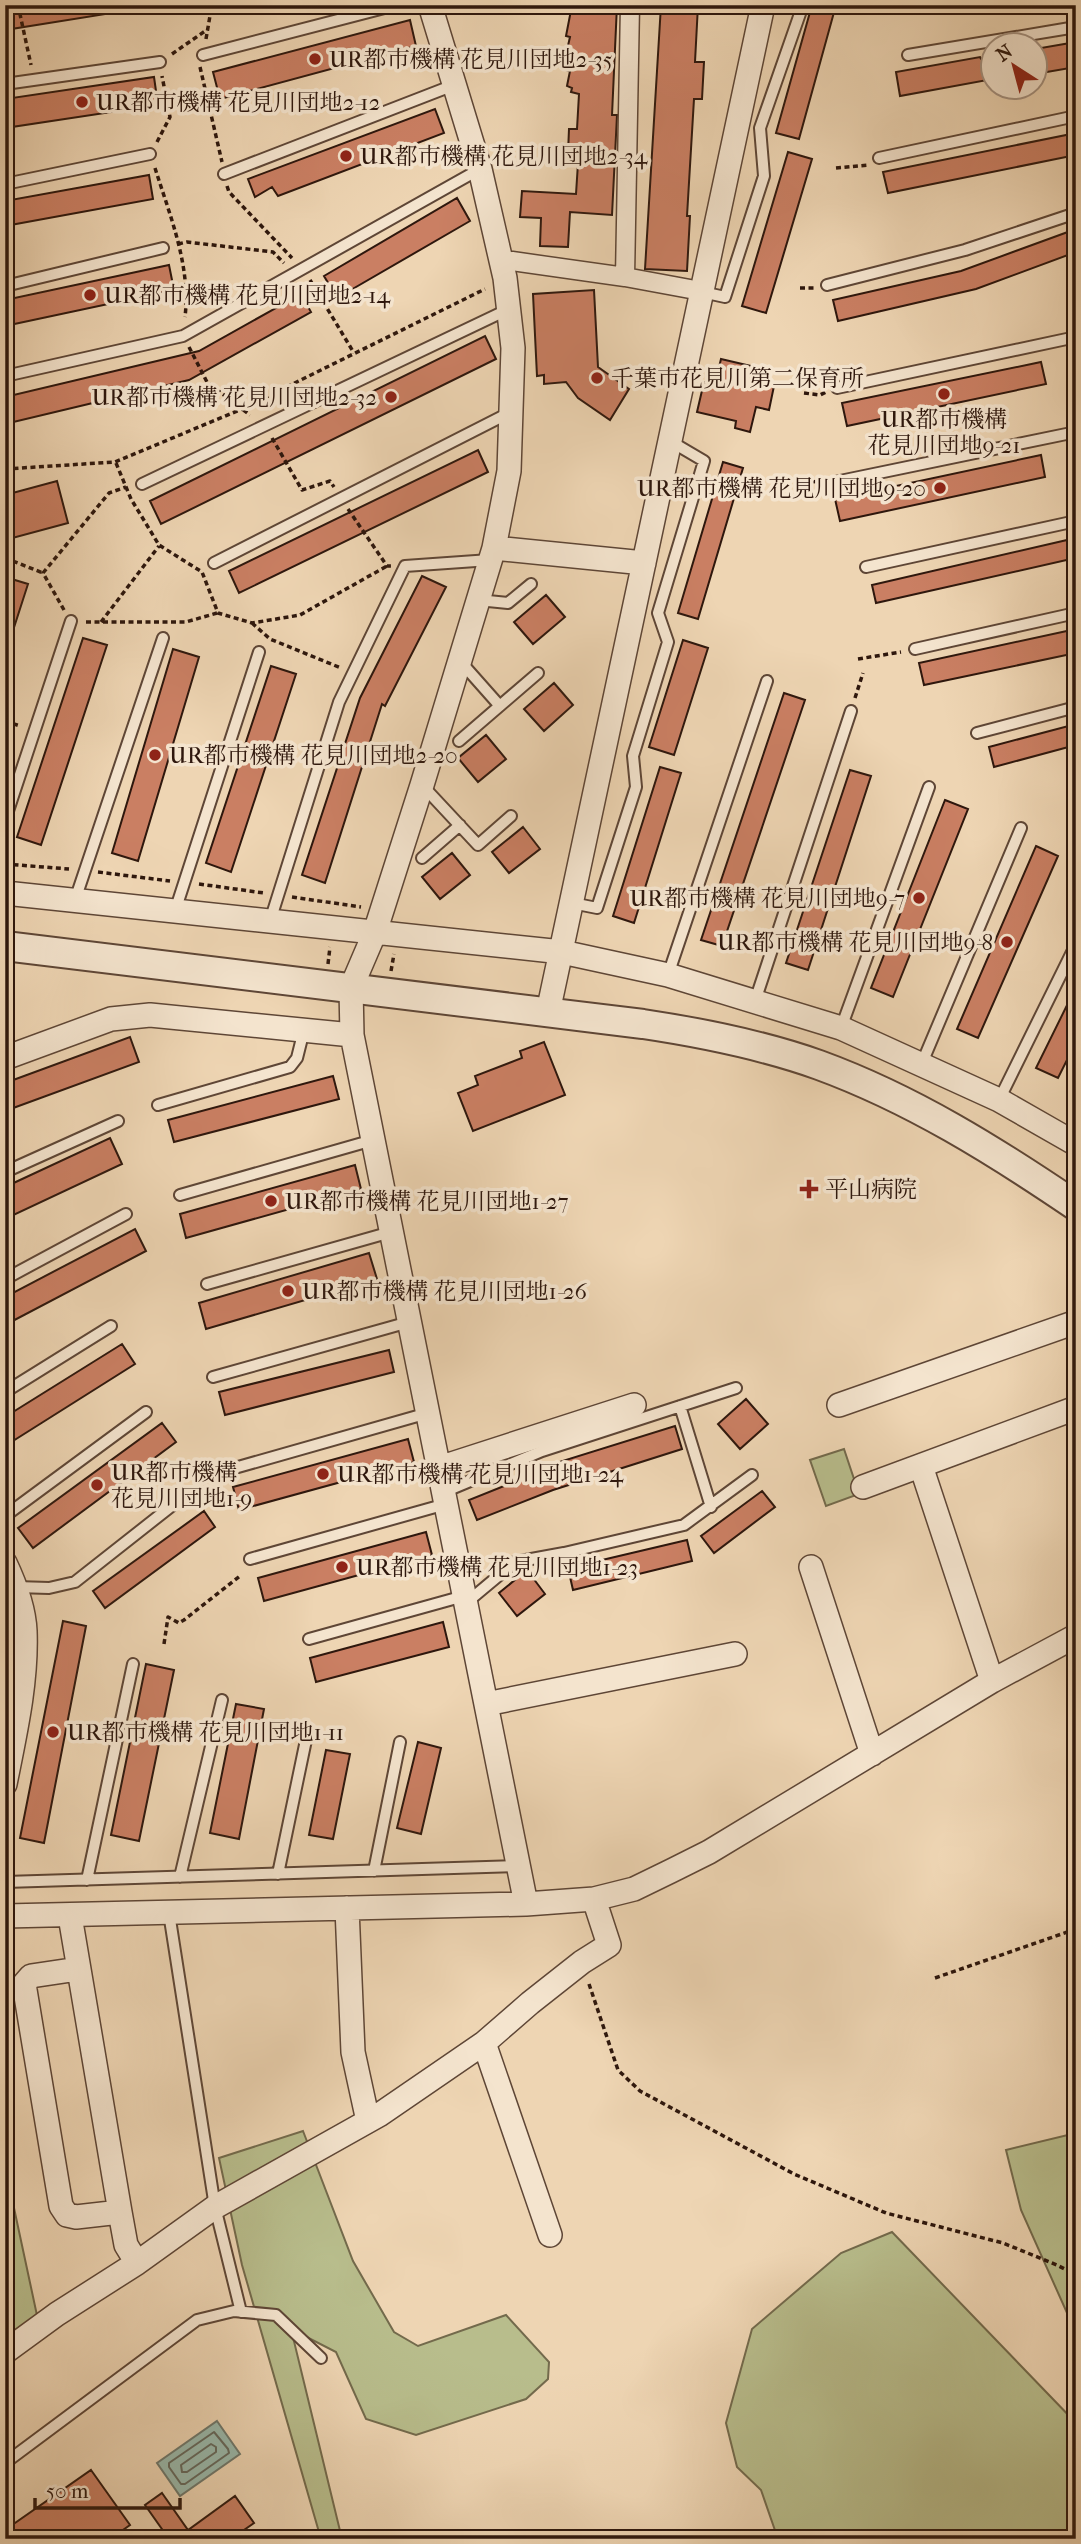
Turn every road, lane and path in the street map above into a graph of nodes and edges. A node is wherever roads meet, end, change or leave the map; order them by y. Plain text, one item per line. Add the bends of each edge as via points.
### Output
1 (18, 5) edge
2 (210, 5) edge
3 (396, 5) edge
4 (430, 5) edge
5 (631, 5) edge
6 (763, 5) edge
7 (803, 5) edge
8 (1076, 27) edge
9 (208, 29) junction
10 (203, 55) junction
11 (908, 55) dead end
12 (160, 62) junction
13 (34, 80) junction
14 (5, 84) edge
15 (454, 85) junction
16 (1076, 116) edge
17 (150, 154) junction
18 (879, 158) joint
19 (836, 168) dead end
20 (480, 169) junction
21 (224, 174) junction
22 (5, 184) edge
23 (1076, 213) edge
24 (179, 244) junction
25 (163, 248) joint
26 (508, 269) junction
27 (298, 271) junction
28 (625, 276) junction
29 (827, 285) dead end
30 (5, 286) edge
31 (696, 290) junction
32 (327, 308) junction
33 (509, 309) junction
34 (183, 335) junction
35 (1076, 337) edge
36 (354, 353) junction
37 (5, 376) edge
38 (836, 388) joint
39 (804, 393) dead end
40 (242, 409) junction
41 (511, 412) junction
42 (265, 425) junction
43 (1076, 432) edge
44 (670, 441) junction
45 (5, 469) edge
46 (835, 482) dead end
47 (142, 484) joint
48 (341, 499) junction
49 (1076, 521) edge
50 (159, 545) dead end
51 (492, 554) junction
52 (5, 558) edge
53 (214, 563) dead end
54 (644, 563) junction
55 (405, 566) junction
56 (866, 567) dead end
57 (43, 573) junction
58 (531, 584) dead end
59 (478, 600) junction
60 (218, 613) dead end
61 (1076, 613) edge
62 (71, 621) junction
63 (101, 622) junction
64 (252, 623) dead end
65 (163, 638) dead end
66 (915, 649) joint
67 (260, 652) dead end
68 (858, 659) dead end
69 (460, 661) junction
70 (353, 673) junction
71 (538, 673) dead end
72 (863, 673) dead end
73 (767, 681) dead end
74 (499, 705) junction
75 (1076, 707) edge
76 (851, 711) joint
77 (977, 733) dead end
78 (459, 741) dead end
79 (422, 785) junction
80 (929, 787) dead end
81 (512, 816) dead end
82 (5, 820) edge
83 (460, 825) junction
84 (1021, 828) dead end
85 (422, 858) dead end
86 (5, 893) edge
87 (75, 900) junction
88 (572, 903) junction
89 (175, 911) junction
90 (270, 921) junction
91 (375, 932) junction
92 (332, 935) dead end
93 (1076, 944) edge
94 (395, 945) dead end
95 (5, 946) edge
96 (562, 952) junction
97 (327, 973) dead end
98 (668, 975) junction
99 (389, 980) dead end
100 (351, 988) junction
101 (755, 1001) junction
102 (548, 1012) junction
103 (841, 1028) junction
104 (304, 1030) junction
105 (352, 1035) junction
106 (5, 1058) edge
107 (922, 1063) junction
108 (999, 1100) junction
109 (159, 1105) dead end
110 (118, 1121) dead end
111 (373, 1140) junction
112 (1076, 1144) edge
113 (5, 1172) edge
114 (180, 1195) dead end
115 (1076, 1206) edge
116 (126, 1214) dead end
117 (391, 1232) junction
118 (5, 1279) edge
119 (206, 1284) dead end
120 (409, 1322) junction
121 (1076, 1322) edge
122 (111, 1326) dead end
123 (212, 1377) dead end
124 (736, 1388) dead end
125 (5, 1392) edge
126 (634, 1405) dead end
127 (839, 1405) dead end
128 (680, 1406) junction
129 (1076, 1408) edge
130 (146, 1412) dead end
131 (428, 1413) junction
132 (921, 1466) junction
133 (439, 1468) junction
134 (231, 1469) dead end
135 (752, 1475) dead end
136 (863, 1487) dead end
137 (188, 1493) dead end
138 (445, 1498) junction
139 (711, 1507) junction
140 (5, 1516) edge
141 (250, 1559) dead end
142 (5, 1563) edge
143 (811, 1567) dead end
144 (240, 1576) dead end
145 (16, 1587) junction
146 (465, 1599) junction
147 (1076, 1636) edge
148 (309, 1639) dead end
149 (164, 1644) dead end
150 (735, 1654) dead end
151 (133, 1664) dead end
152 (992, 1681) junction
153 (222, 1700) dead end
154 (486, 1703) junction
155 (306, 1740) dead end
156 (400, 1742) dead end
157 (872, 1754) junction
158 (5, 1784) edge
159 (519, 1866) junction
160 (374, 1871) junction
161 (278, 1874) junction
162 (180, 1877) junction
163 (87, 1880) junction
164 (5, 1882) edge
165 (594, 1899) junction
166 (526, 1904) junction
167 (347, 1908) junction
168 (169, 1913) junction
169 (5, 1916) edge
170 (70, 1916) junction
171 (1076, 1929) edge
172 (582, 1962) junction
173 (78, 1969) junction
174 (935, 1978) dead end
175 (484, 2043) junction
176 (368, 2121) junction
177 (215, 2207) junction
178 (120, 2212) junction
179 (550, 2235) dead end
180 (137, 2263) junction
181 (1076, 2275) edge
182 (242, 2312) junction
183 (5, 2352) edge
184 (321, 2358) dead end
185 (5, 2463) edge

1 - 13 path
2 - 9 path
3 - 10 lane
4 - 15 street
5 - 28 street
6 - 31 street
7 - 31 lane via 760,128 764,176 725,297
8 - 11 lane
9 - 10 path
9 - 12 path
10 - 21 path via 200,72
12 - 13 lane
12 - 17 path via 170,117
13 - 14 lane
15 - 20 street
15 - 21 lane
16 - 18 lane
17 - 22 lane
17 - 24 path
18 - 19 path via 868,166
20 - 26 street
20 - 27 lane
21 - 27 path via 229,192
23 - 29 lane via 965,250
24 - 25 path
24 - 27 path via 273,253
24 - 34 path via 188,293
25 - 30 lane
26 - 28 street
26 - 33 street
26 - 36 path
27 - 32 path
27 - 32 path
27 - 34 lane
28 - 31 street
31 - 44 street
32 - 36 path
33 - 41 street
33 - 42 lane
34 - 37 lane
34 - 40 path via 207,383
35 - 38 lane
36 - 40 path
38 - 39 path via 820,395
40 - 42 path
40 - 45 path via 115,462
41 - 48 lane
41 - 51 street via 509,471
42 - 47 lane
42 - 48 path via 302,490 330,481
43 - 46 lane
44 - 54 street
44 - 88 lane via 704,461 657,613 668,642 633,756 636,787 597,908
47 - 57 path via 109,493
48 - 53 lane
48 - 55 path via 387,566
49 - 56 lane
50 - 63 path
51 - 54 street
51 - 55 lane
51 - 59 street
52 - 57 path
54 - 88 street
55 - 70 lane
57 - 62 path
58 - 59 lane via 508,603
59 - 69 street
60 - 63 path via 186,622
61 - 66 lane
62 - 63 path
62 - 82 lane
64 - 70 path via 270,639
65 - 87 lane
66 - 68 path
67 - 89 lane
69 - 74 lane
69 - 79 street
70 - 90 lane via 339,702
71 - 74 lane
72 - 76 path
73 - 98 lane
74 - 78 lane
75 - 77 lane
76 - 101 lane
79 - 83 lane
79 - 91 street
80 - 103 lane
81 - 83 lane via 478,845
83 - 85 lane
84 - 107 lane
86 - 87 street
87 - 89 street
88 - 96 street
89 - 90 street
90 - 91 street
91 - 96 street
91 - 100 street
92 - 97 path
93 - 108 lane
94 - 99 path
95 - 100 street
96 - 98 street
96 - 102 street
98 - 101 street
100 - 102 street
100 - 105 street
101 - 103 street
102 - 115 street via 692,1031 820,1065 945,1123
103 - 107 street
104 - 105 street
104 - 106 street via 150,1015 111,1019
104 - 109 lane via 290,1067
105 - 111 street
107 - 108 street
108 - 112 street
110 - 113 lane
111 - 114 lane
111 - 117 street
116 - 118 lane
117 - 119 lane
117 - 120 street
120 - 123 lane
120 - 131 street
121 - 127 street
122 - 125 lane
124 - 128 lane
126 - 133 street
128 - 138 lane via 542,1451
128 - 139 lane
129 - 132 street
130 - 140 lane
131 - 133 street
131 - 134 lane
132 - 136 street
132 - 152 street
133 - 138 street
135 - 139 lane
137 - 145 lane via 75,1582 50,1588
138 - 141 lane
138 - 146 street
139 - 146 lane via 675,1528 520,1559
142 - 145 street
143 - 157 street
144 - 149 path via 179,1623 169,1617
145 - 158 street via 25,1630 21,1704
146 - 148 lane
146 - 154 street
147 - 152 street
150 - 154 street
151 - 163 lane
152 - 157 street
153 - 162 lane
154 - 159 street
155 - 161 lane
156 - 160 lane
157 - 165 street via 709,1852 634,1889
159 - 160 lane
159 - 166 street
160 - 161 lane
161 - 162 lane
162 - 163 lane
163 - 164 lane
165 - 166 street
165 - 172 street via 609,1945
166 - 167 street
167 - 168 street
167 - 176 street via 353,2052
168 - 170 street
168 - 177 lane
169 - 170 street
170 - 173 street
171 - 174 path
172 - 175 street
172 - 181 path via 618,2070 640,2091 806,2179 886,2213 1003,2243
173 - 178 street
173 - 178 street via 31,1976 24,1984 61,2206 67,2215 76,2217
175 - 176 street
175 - 179 street
176 - 177 street
177 - 180 street
177 - 182 lane
178 - 180 street via 126,2245
180 - 183 street
182 - 184 lane via 276,2315
182 - 185 lane via 197,2320

